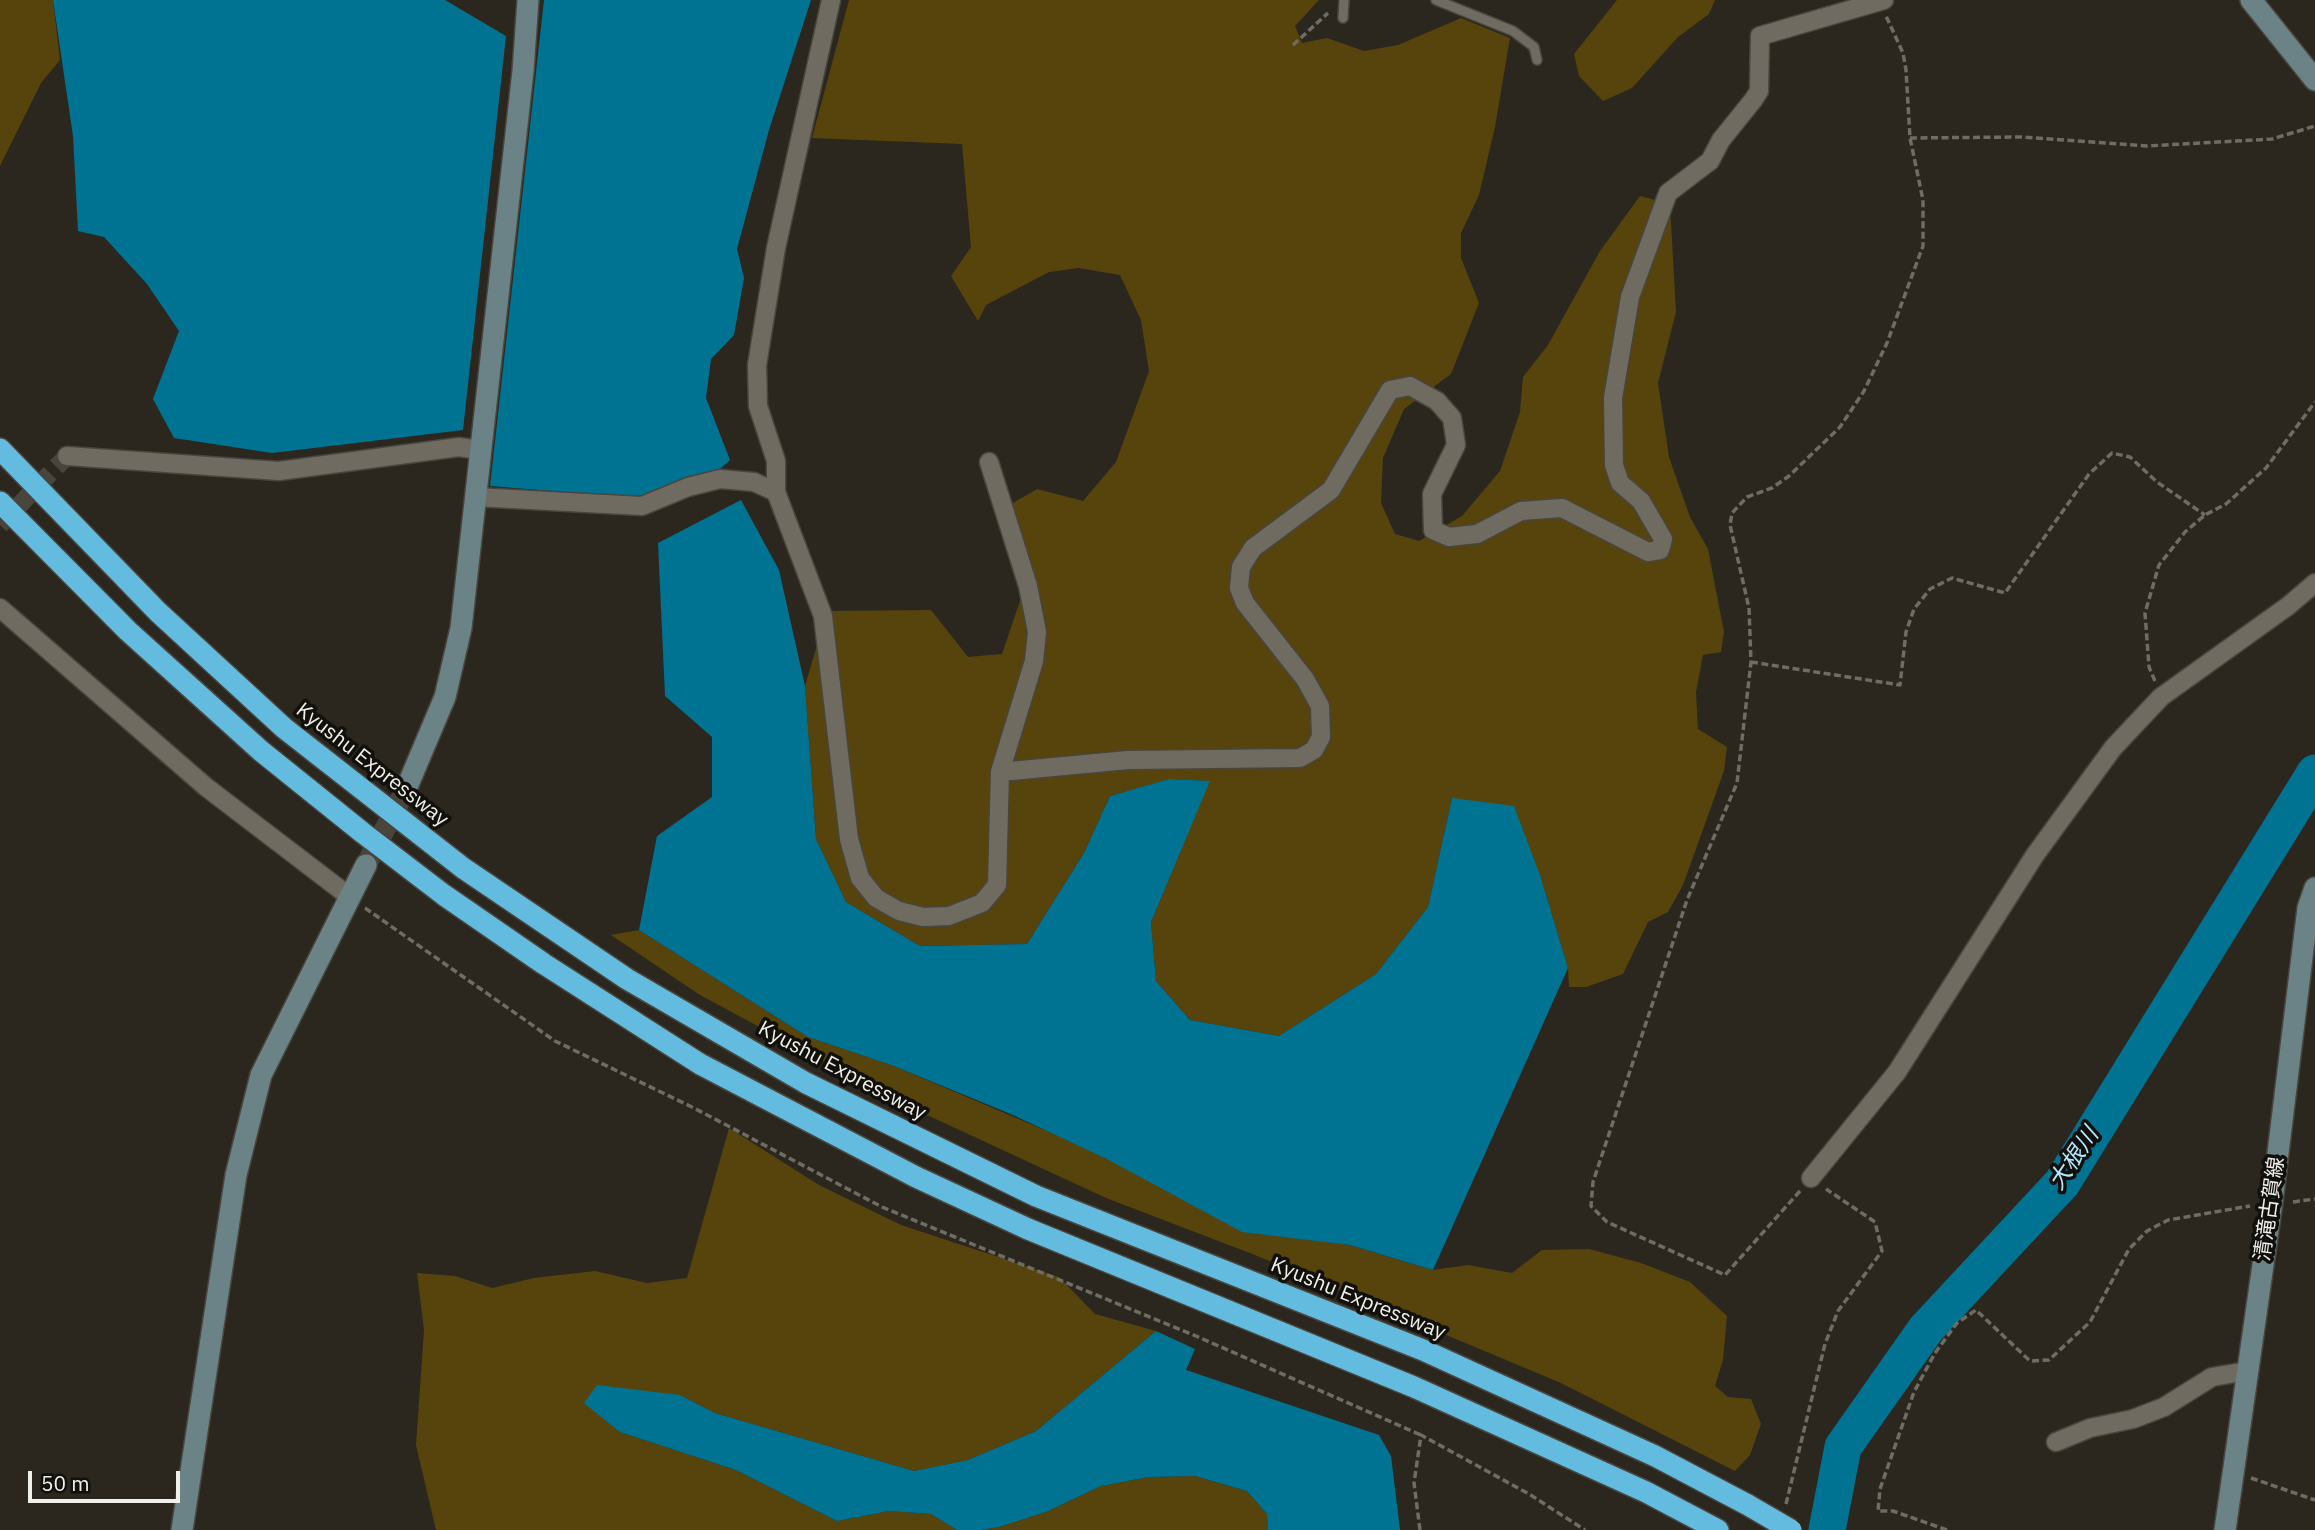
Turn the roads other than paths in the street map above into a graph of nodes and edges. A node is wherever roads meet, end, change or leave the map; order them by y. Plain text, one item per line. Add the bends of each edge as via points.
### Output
1 (528, 0) edge
2 (831, 0) edge
3 (1436, 0) edge
4 (1884, 0) edge
5 (2251, 0) edge
6 (1343, 2) edge
7 (1343, 18) dead end
8 (1537, 60) dead end
9 (2314, 76) edge
10 (0, 449) edge
11 (480, 450) junction
12 (67, 456) dead end
13 (989, 462) dead end
14 (776, 492) junction
15 (475, 497) junction
16 (0, 502) edge
17 (2315, 583) edge
18 (0, 608) edge
19 (1000, 772) junction
20 (407, 787) tunnel mouth
21 (366, 865) tunnel mouth
22 (2315, 888) edge
23 (349, 897) junction
24 (1811, 1178) road end
25 (2247, 1371) junction
26 (2056, 1442) dead end
27 (182, 1530) edge
28 (1718, 1530) edge
29 (1791, 1530) edge
30 (2225, 1530) edge

1 - 11 street
2 - 14 street via 776,248 757,365 758,406 776,461
3 - 8 lane via 1513,31 1534,47
4 - 19 street via 1760,36 1759,91 1710,161 1668,193 1630,297 1613,398 1614,465 1620,483 1641,501 1663,539 1660,550 1648,552 1562,508 1521,511 1477,534 1450,537 1433,530 1432,494 1456,444 1452,418 1437,401 1410,386 1390,390 1331,490 1253,548 1241,567 1239,588 1245,603 1305,679 1320,706 1321,737 1314,750 1300,758 1128,760
5 - 9 street
6 - 7 lane
10 - 29 highway, Kyushu Expressway, bridge via 158,612 284,728 463,867 627,979 806,1083 1036,1196 1423,1350 1655,1456
11 - 12 street via 459,447 279,471
11 - 15 street
13 - 19 street via 1028,586 1037,632 1034,661
14 - 15 street via 754,482 720,479 642,506
14 - 19 street via 823,616 849,839 860,878 876,898 922,917 949,916 982,903 997,885
15 - 20 street via 454,664
16 - 28 highway via 128,631 261,751 363,833 522,949 700,1064 916,1177 1028,1229 1414,1387 1647,1492
17 - 24 street via 2161,697 2097,769 2035,855 1897,1072
18 - 23 street via 206,787
21 - 23 street
22 - 25 street, 清滝古賀線 via 2308,908
23 - 27 street via 261,1076 236,1175
25 - 26 street via 2212,1377 2164,1407
25 - 30 street, 清滝古賀線

